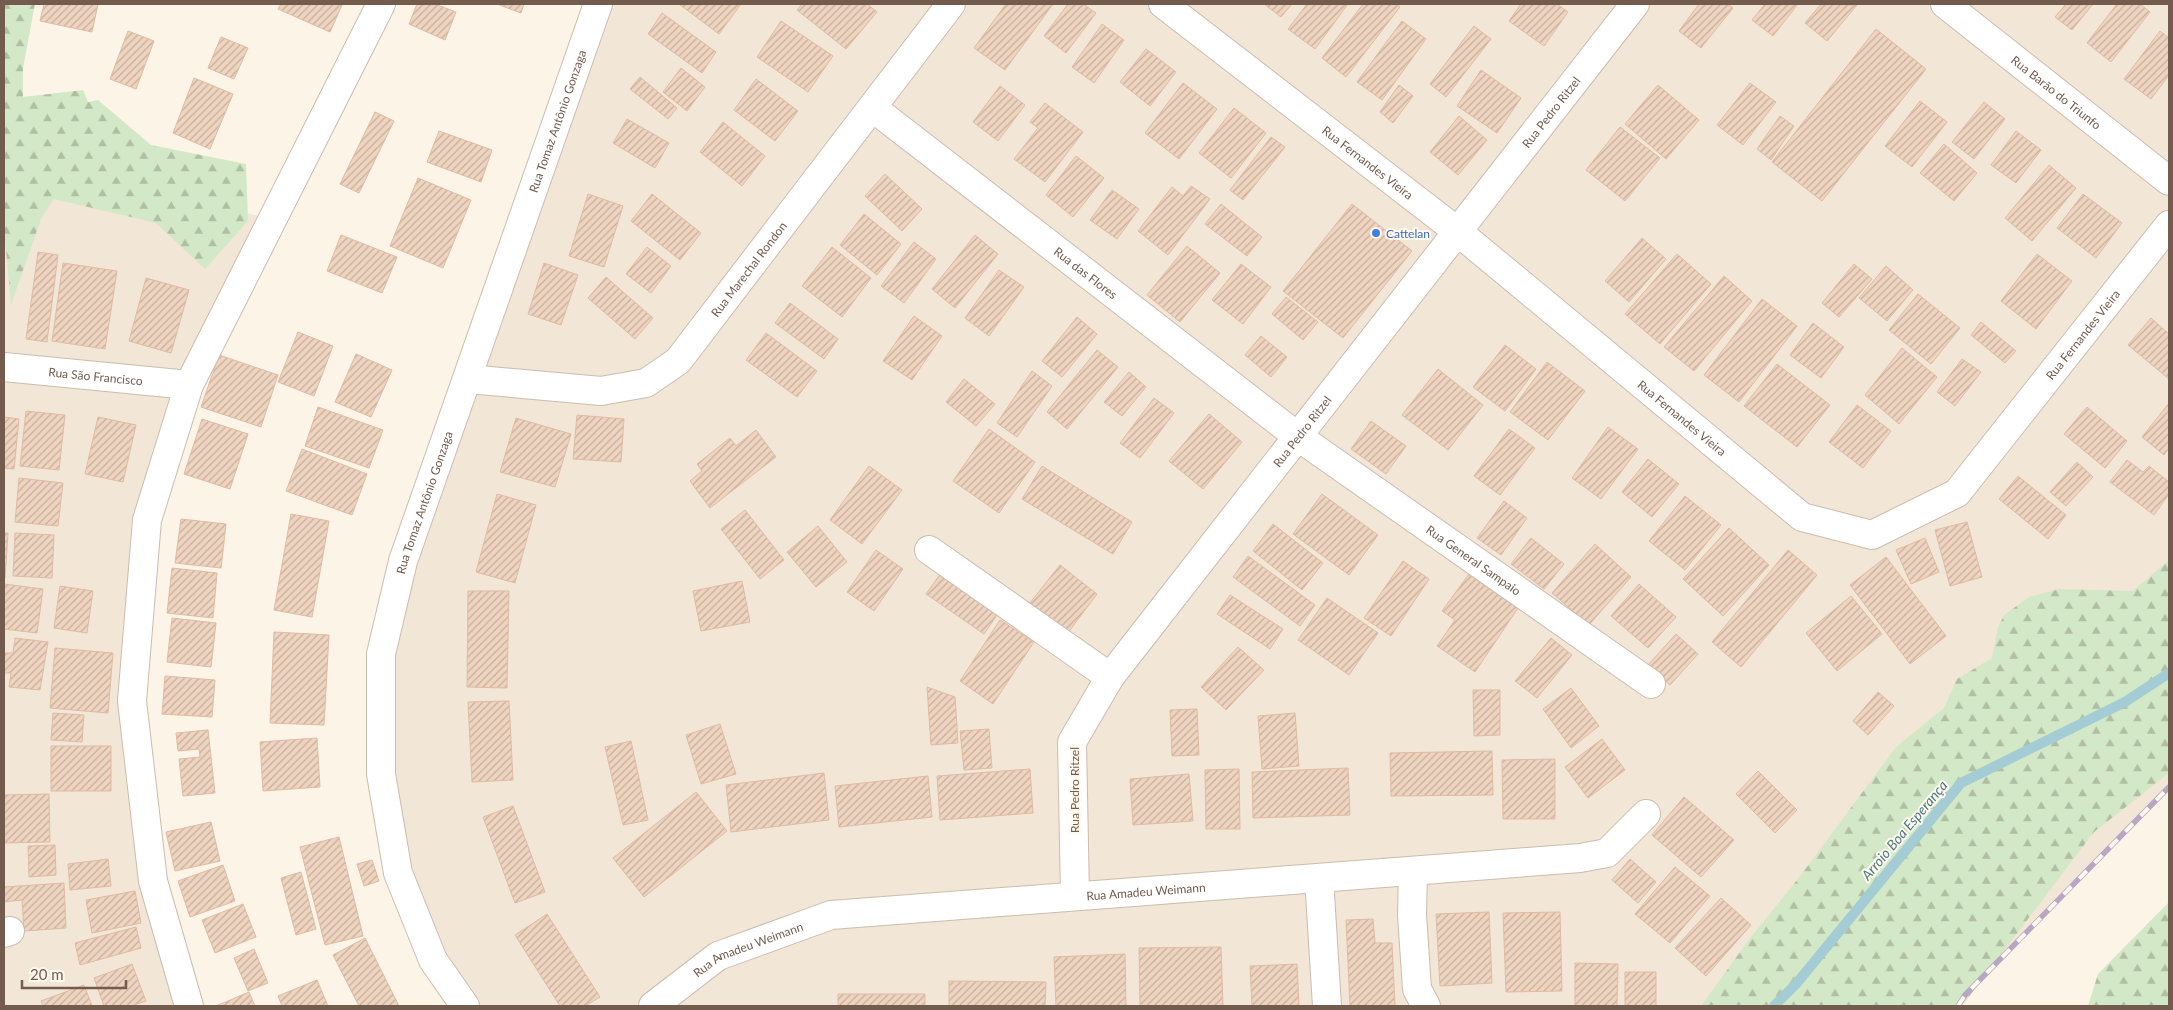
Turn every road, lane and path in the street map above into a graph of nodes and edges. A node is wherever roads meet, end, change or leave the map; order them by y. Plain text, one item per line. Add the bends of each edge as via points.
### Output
1 (381, 4) edge
2 (598, 4) edge
3 (951, 4) edge
4 (1163, 4) edge
5 (1635, 4) edge
6 (1945, 4) edge
7 (873, 108) junction
8 (2169, 181) edge
9 (2169, 225) edge
10 (1457, 231) junction
11 (4, 368) edge
12 (468, 379) junction
13 (189, 385) junction
14 (1297, 436) junction
15 (929, 550) dead end
16 (1110, 677) junction
17 (1651, 684) dead end
18 (1646, 814) dead end
19 (1413, 871) junction
20 (1320, 878) junction
21 (1075, 896) junction
22 (189, 1006) edge
23 (465, 1006) edge
24 (653, 1006) edge
25 (1327, 1006) edge
26 (1426, 1006) edge

1 - 13 street
2 - 12 street, Rua Tomaz Antônio Gonzaga
3 - 7 street, Rua Marechal Rondon
4 - 10 street, Rua Fernandes Vieira
5 - 10 street, Rua Pedro Ritzel
6 - 8 street, Rua Barão do Triunfo
7 - 12 street, Rua Marechal Rondon via 678,361 646,383 601,391
7 - 14 street, Rua das Flores
9 - 10 street, Rua Fernandes Vieira via 1956,493 1872,535 1802,517
10 - 14 street, Rua Pedro Ritzel
11 - 13 street, Rua São Francisco
12 - 23 street, Rua Tomaz Antônio Gonzaga via 404,561 381,654 381,774 398,874 433,960
13 - 22 street via 147,520 132,701 153,881
14 - 16 street, Rua Pedro Ritzel
14 - 17 street, Rua General Sampaio
15 - 16 street
16 - 21 street, Rua Pedro Ritzel via 1072,742
18 - 19 street, Rua Amadeu Weimann via 1607,853
19 - 20 street, Rua Amadeu Weimann
19 - 26 street via 1412,916 1418,990
20 - 21 street, Rua Amadeu Weimann
20 - 25 street
21 - 24 street, Rua Amadeu Weimann via 831,915 718,956

